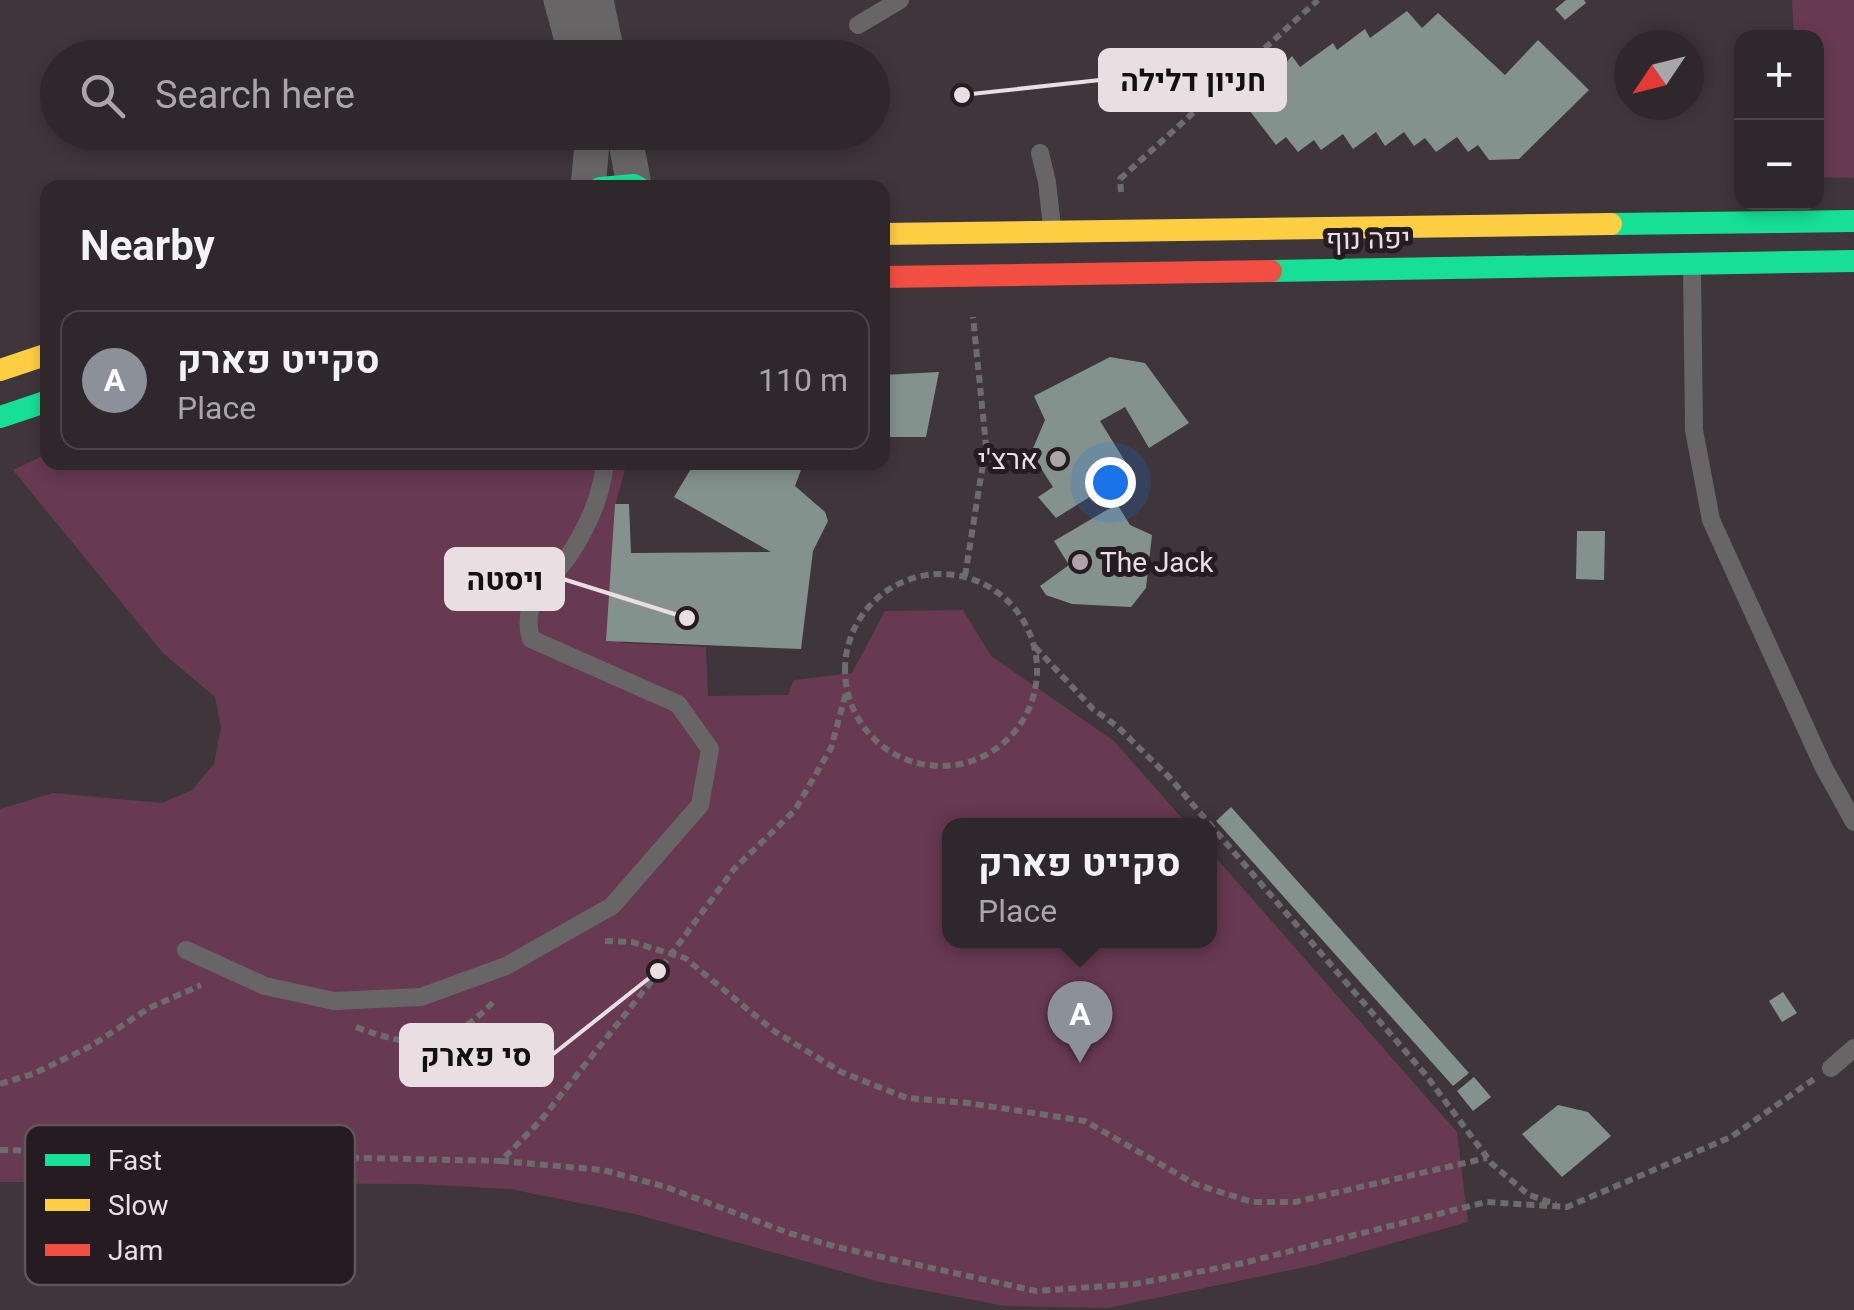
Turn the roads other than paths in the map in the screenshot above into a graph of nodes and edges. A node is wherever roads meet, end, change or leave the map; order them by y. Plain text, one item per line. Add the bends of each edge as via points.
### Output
1 (561, 0) edge
2 (596, 0) edge
3 (900, 0) edge
4 (858, 25) dead end
5 (572, 40) edge
6 (604, 40) edge
7 (591, 150) edge
8 (624, 150) edge
9 (1040, 153) dead end
10 (589, 180) edge
11 (624, 180) edge
12 (1854, 221) edge
13 (1052, 233) junction
14 (890, 234) edge
15 (1854, 261) edge
16 (1692, 264) junction
17 (890, 277) edge
18 (40, 357) edge
19 (0, 370) edge
20 (40, 404) edge
21 (0, 418) edge
22 (604, 470) edge
23 (1854, 822) edge
24 (186, 950) dead end
25 (1854, 1048) edge
26 (1831, 1068) road end

1 - 5 street
2 - 6 street
3 - 4 lane
7 - 10 street
8 - 11 street
9 - 13 lane
12 - 13 main road, יפה נוף
13 - 14 main road, יפה נוף
15 - 16 main road, יפה נוף
16 - 17 main road, יפה נוף
16 - 23 lane via 1694,430 1712,520
18 - 19 main road
20 - 21 main road
22 - 24 lane via 603,490 571,552 532,602 526,623 531,639 678,704 710,749 700,805 612,906 506,966 422,998 334,1001 265,986
25 - 26 lane

